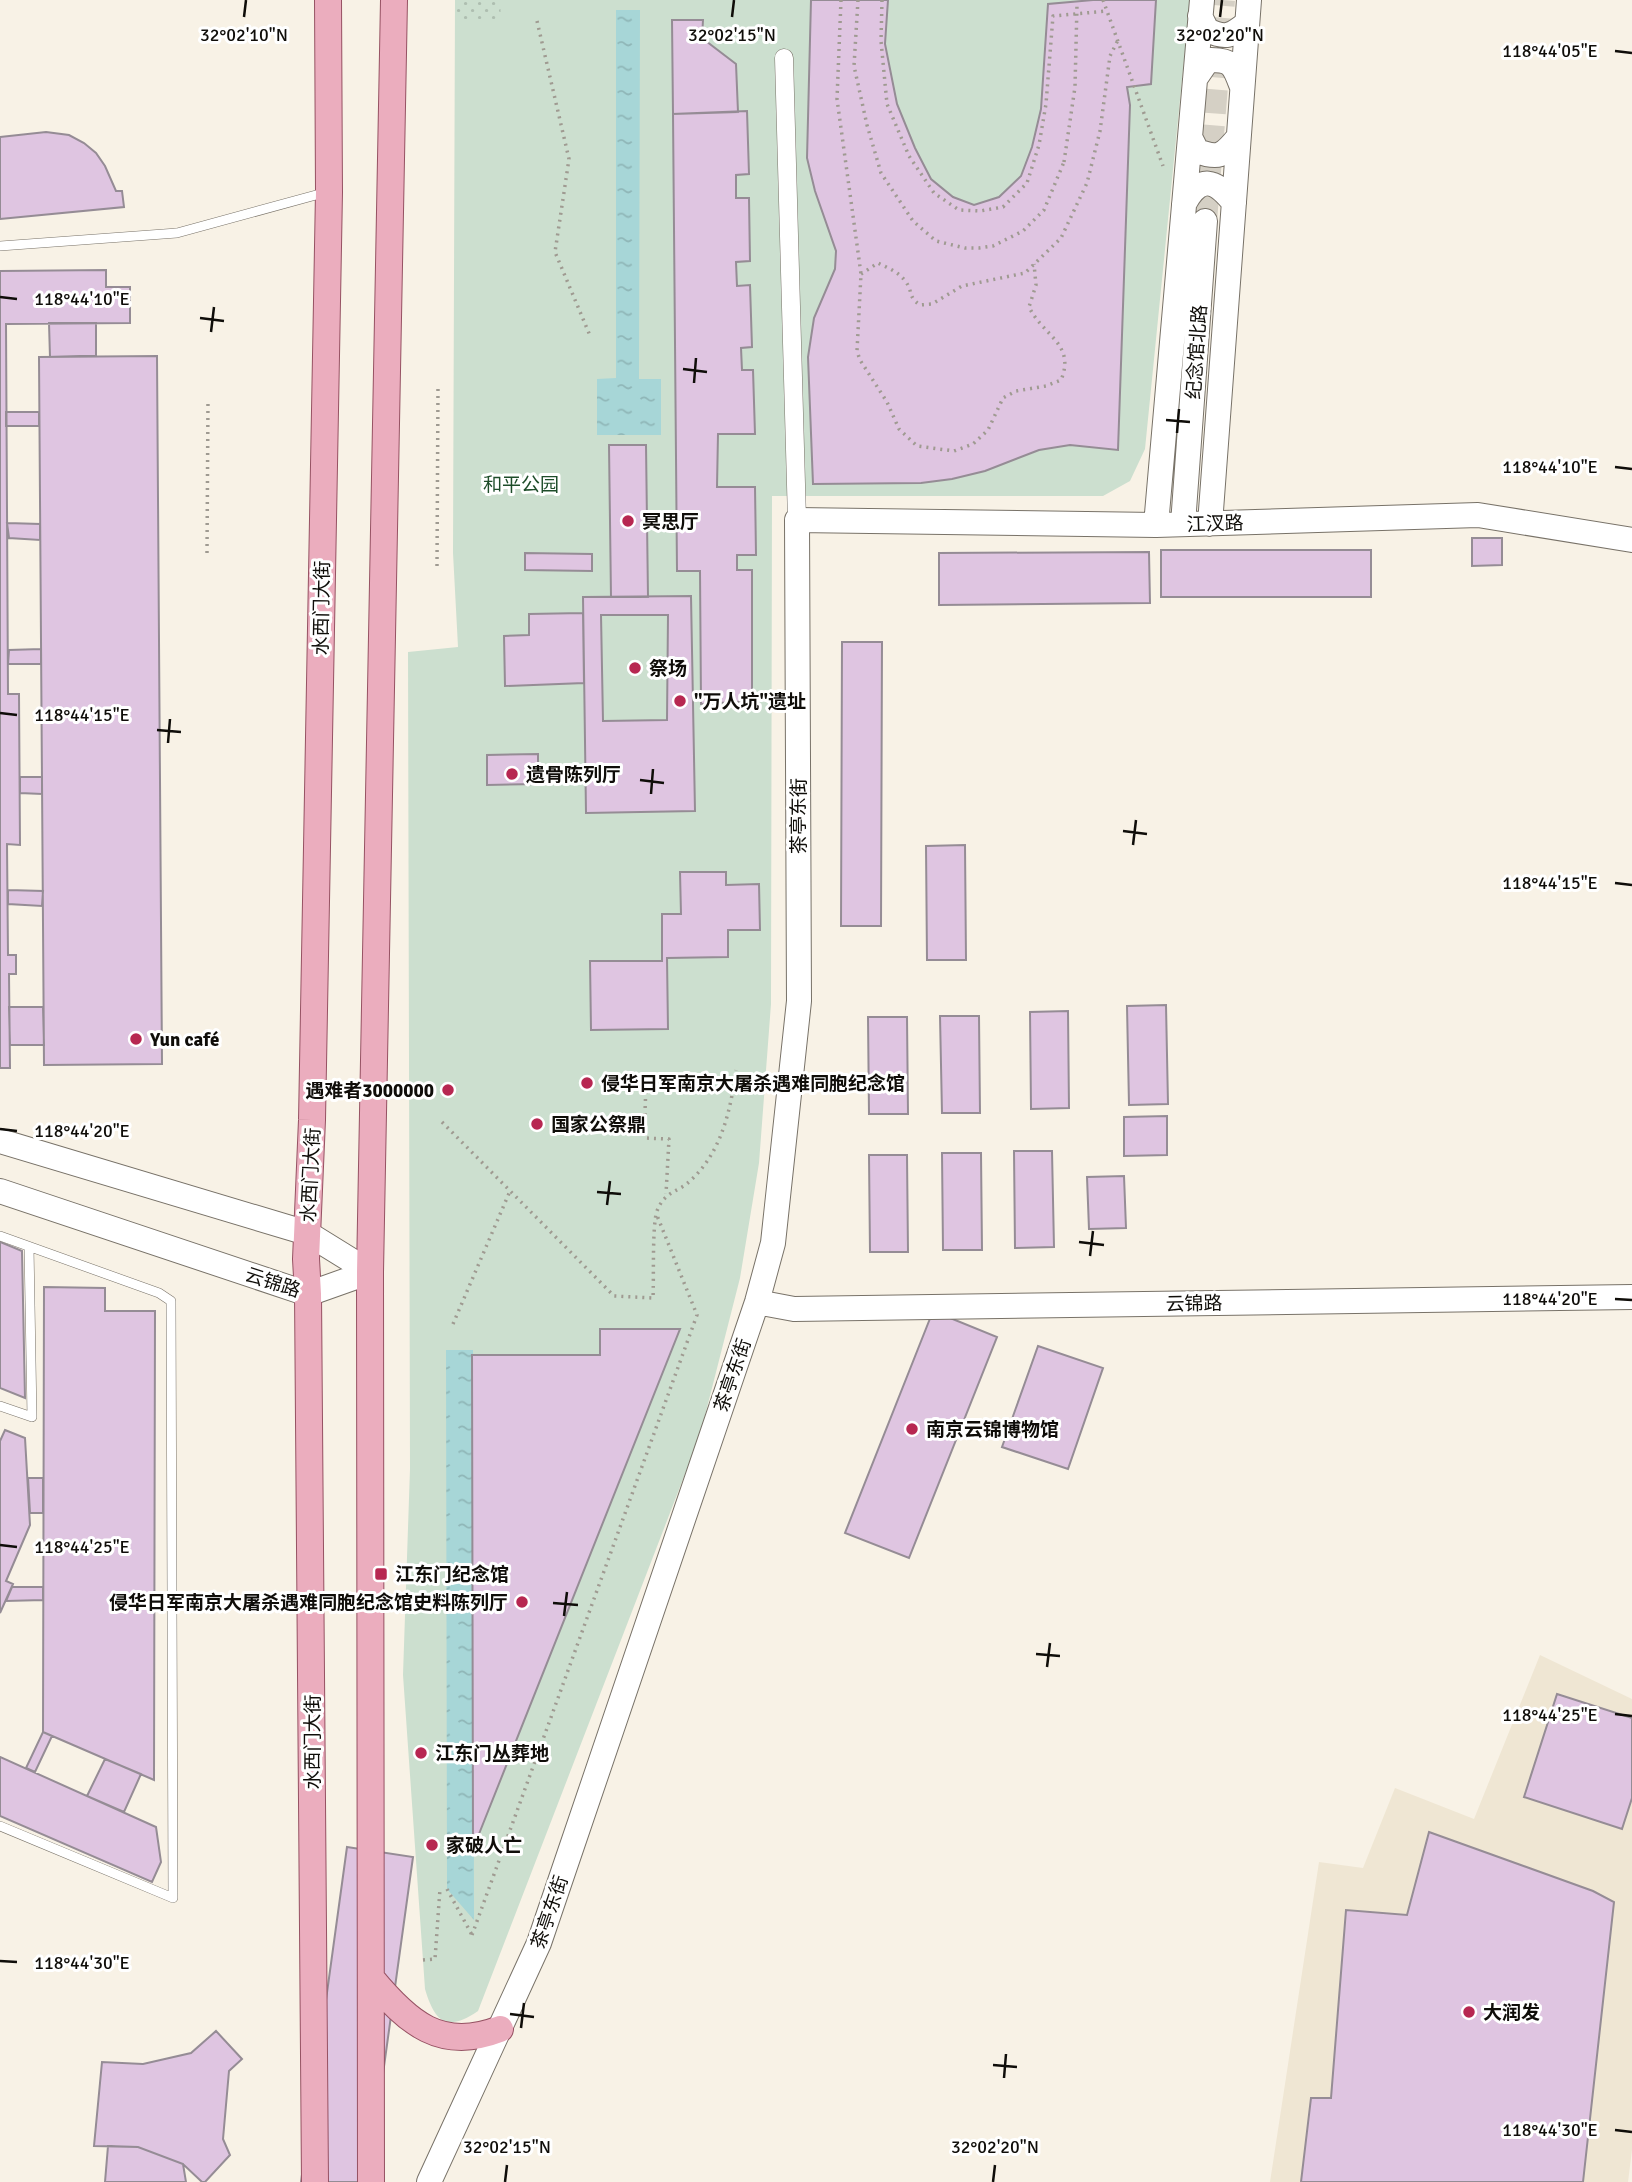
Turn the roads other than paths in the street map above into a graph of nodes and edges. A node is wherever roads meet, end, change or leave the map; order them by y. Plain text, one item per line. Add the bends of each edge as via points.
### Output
1 (328, 0) edge
2 (394, 0) edge
3 (1201, 8) edge
4 (1248, 12) edge
5 (784, 58) dead end
6 (1195, 79) junction
7 (1242, 88) junction
8 (1190, 137) junction
9 (1237, 139) junction
10 (329, 192) junction
11 (1234, 203) junction
12 (1184, 204) junction
13 (1205, 221) tunnel mouth
14 (0, 246) edge
15 (797, 520) junction
16 (1183, 524) junction
17 (1210, 524) junction
18 (1156, 525) junction
19 (1632, 540) edge
20 (0, 1141) edge
21 (0, 1191) edge
22 (307, 1233) junction
23 (0, 1236) edge
24 (29, 1247) junction
25 (370, 1272) junction
26 (309, 1294) junction
27 (1632, 1297) edge
28 (757, 1302) junction
29 (0, 1406) edge
30 (0, 1826) edge
31 (371, 1978) junction
32 (500, 2029) junction
33 (315, 2182) edge
34 (371, 2182) edge
35 (429, 2182) edge

1 - 10 main road, 水西门大街
2 - 25 main road
3 - 4 street via 1207,30 1223,37 1232,35
3 - 6 street
4 - 7 street
5 - 15 street
6 - 7 street via 1208,60 1226,61 1235,67
6 - 8 street
7 - 9 street
8 - 9 street via 1197,151 1211,156 1225,153
8 - 12 street
9 - 11 street
10 - 14 lane via 177,233
10 - 22 main road, 水西门大街
11 - 12 street via 1222,187 1212,184 1200,185
11 - 17 street
12 - 18 street
13 - 16 street, 纪念馆北路
15 - 18 street, 江汊路
15 - 28 street, 茶亭东街 via 799,1001 773,1243
16 - 17 street, 江汊路
16 - 18 street, 江汊路
17 - 19 street, 江汊路 via 1478,515
20 - 22 street
21 - 26 street, 云锦路
22 - 25 street
22 - 26 main road, 水西门大街
23 - 24 lane
24 - 29 lane via 32,1417
24 - 30 lane via 171,1301 173,1898
25 - 26 street, 云锦路
25 - 31 main road
26 - 33 main road, 水西门大街
27 - 28 street, 云锦路 via 794,1309
28 - 32 street, 茶亭东街 via 539,1943
31 - 32 main road via 401,2012 427,2029 451,2037 479,2037
31 - 34 main road
32 - 35 street, 茶亭东街

